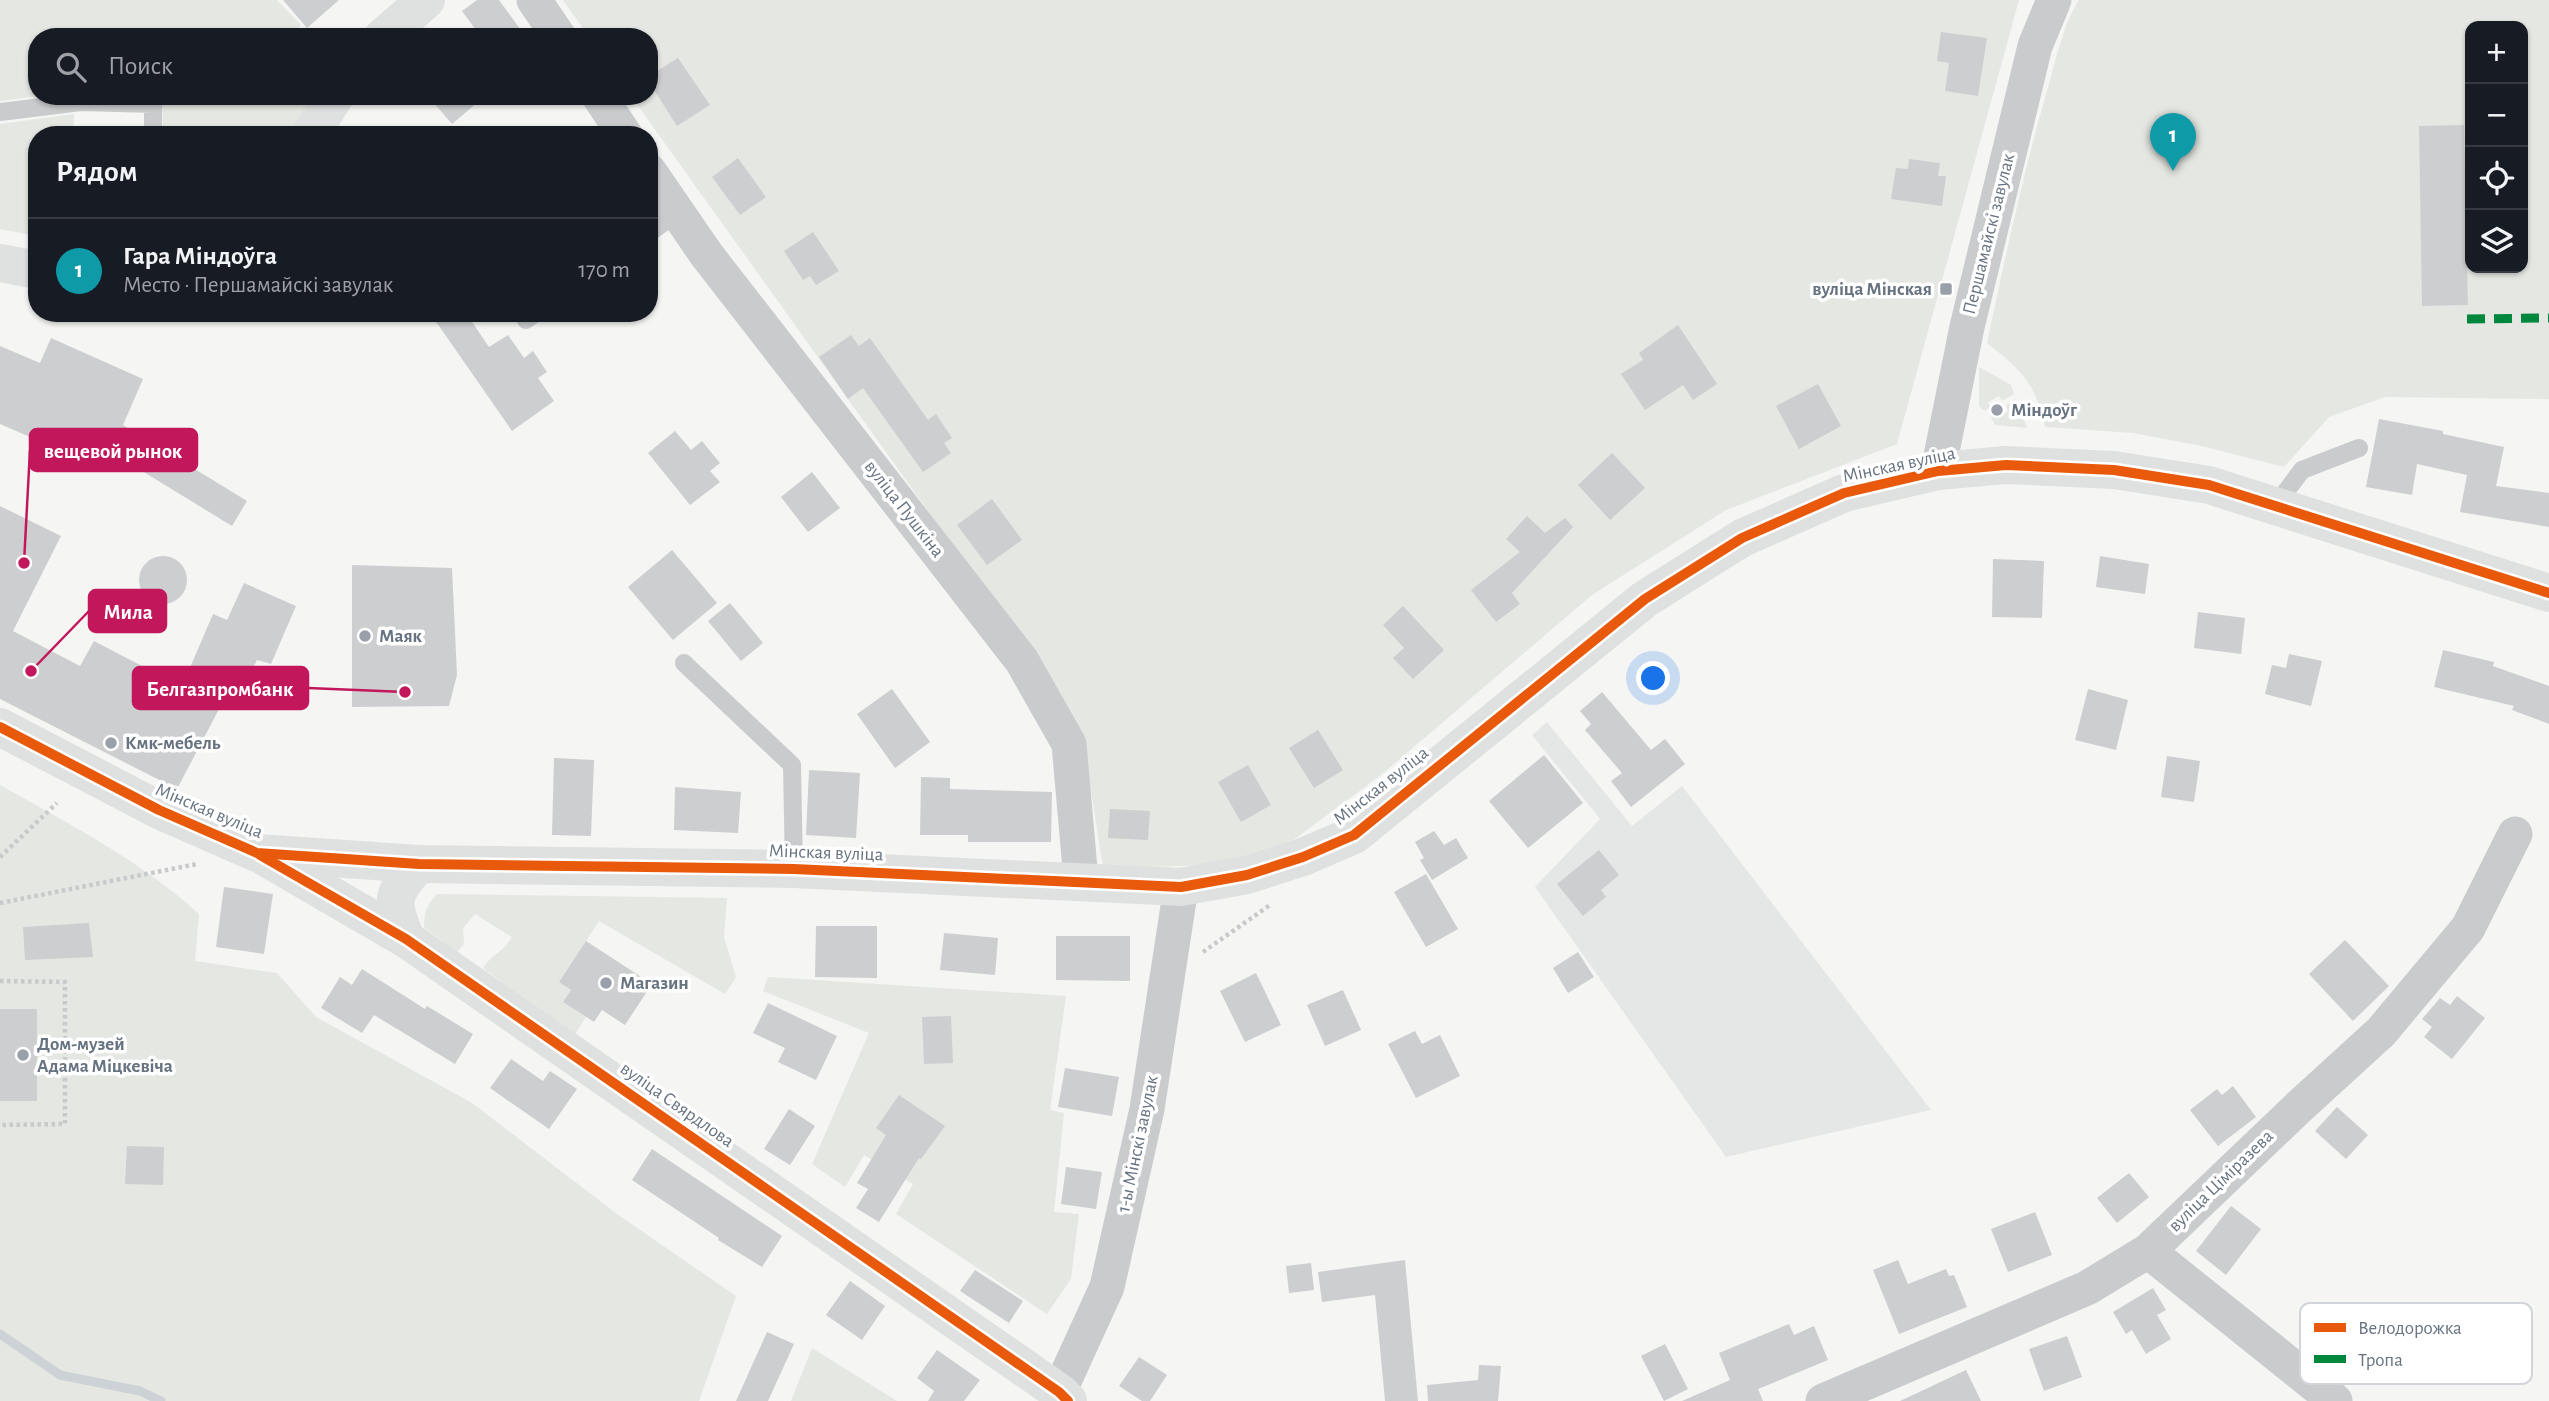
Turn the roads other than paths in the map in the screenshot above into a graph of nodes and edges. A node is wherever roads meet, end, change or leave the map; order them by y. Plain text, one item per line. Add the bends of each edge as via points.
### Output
1 (426, 0) edge
2 (534, 0) edge
3 (2053, 0) edge
4 (393, 28) edge
5 (553, 28) edge
6 (57, 105) edge
7 (153, 105) edge
8 (329, 105) edge
9 (605, 105) edge
10 (0, 112) edge
11 (153, 126) edge
12 (316, 126) edge
13 (619, 126) edge
14 (658, 184) edge
15 (677, 213) junction
16 (658, 227) edge
17 (0, 263) edge
18 (28, 268) edge
19 (2359, 448) dead end
20 (1938, 471) junction
21 (2274, 506) junction
22 (2549, 593) edge
23 (684, 663) dead end
24 (0, 727) edge
25 (2515, 834) dead end
26 (257, 853) junction
27 (419, 864) junction
28 (794, 869) junction
29 (1081, 880) junction
30 (1181, 887) junction
31 (406, 939) junction
32 (2148, 1251) junction
33 (2300, 1373) edge
34 (2314, 1384) edge
35 (1064, 1396) edge
36 (1822, 1401) edge
37 (2335, 1401) edge

1 - 4 street
2 - 5 street
3 - 20 street, Першамайскі завулак via 2032,59 1967,327
6 - 10 lane
7 - 11 lane
8 - 12 street
9 - 13 street
14 - 15 street, вуліца Пушкіна
15 - 16 lane
15 - 29 street, вуліца Пушкіна via 1022,661 1069,744
17 - 18 street
19 - 21 lane via 2302,470
20 - 21 street, Мінская вуліца via 2006,465 2114,470 2209,485
20 - 30 street, Мінская вуліца via 1844,493 1742,538 1709,558 1645,599 1354,835 1247,876
21 - 22 street, Мінская вуліца
23 - 28 lane via 792,765
24 - 26 street, Мінская вуліца via 159,810
25 - 32 street, вуліца Ціміразева via 2468,928 2381,1032
26 - 27 street, Мінская вуліца
26 - 31 street, вуліца Свярдлова
27 - 28 street, Мінская вуліца
27 - 31 street via 396,895 397,917
28 - 29 street, Мінская вуліца
29 - 30 street, Мінская вуліца
30 - 35 street, 1-ы Мінскі завулак via 1147,1109 1107,1287
31 - 35 street, вуліца Свярдлова
32 - 33 street
32 - 36 street, вуліца Ціміразева via 2087,1288
34 - 37 street

